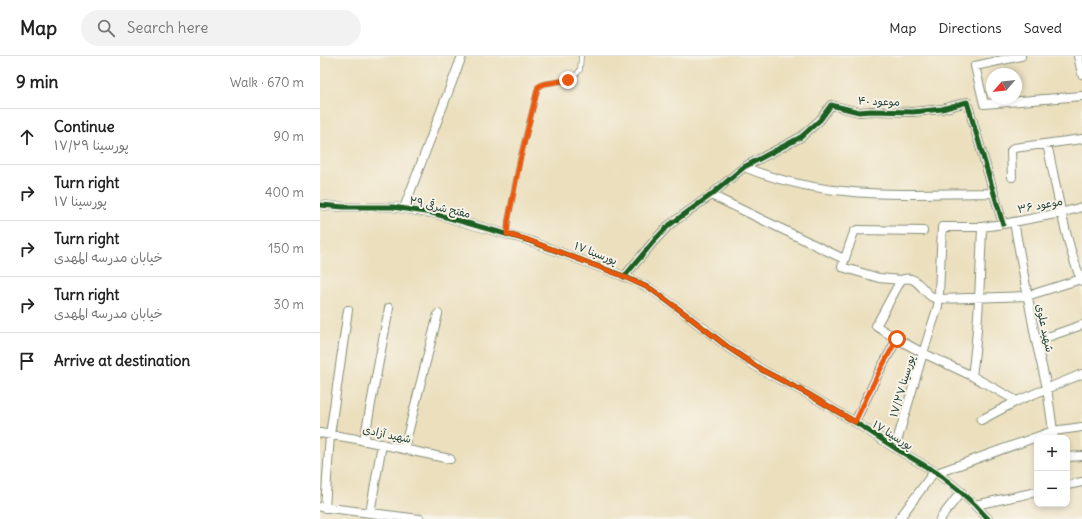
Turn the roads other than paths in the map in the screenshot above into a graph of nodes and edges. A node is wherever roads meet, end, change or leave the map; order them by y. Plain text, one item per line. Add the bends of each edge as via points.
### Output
1 (462, 56) edge
2 (581, 56) edge
3 (1021, 56) edge
4 (1078, 56) edge
5 (1082, 74) edge
6 (1082, 96) edge
7 (1082, 139) edge
8 (1047, 144) junction
9 (744, 166) junction
10 (1012, 177) dead end
11 (994, 193) junction
12 (710, 195) junction
13 (320, 204) edge
14 (1082, 207) edge
15 (404, 208) junction
16 (1061, 213) junction
17 (1014, 222) junction
18 (1003, 224) junction
19 (942, 227) joint
20 (982, 227) junction
21 (923, 231) dead end
22 (507, 234) junction
23 (844, 259) junction
24 (624, 277) junction
25 (901, 280) junction
26 (1082, 280) edge
27 (1027, 296) junction
28 (979, 297) junction
29 (938, 299) junction
30 (389, 308) dead end
31 (348, 310) dead end
32 (438, 314) dead end
33 (1082, 324) edge
34 (897, 339) junction
35 (1036, 340) junction
36 (923, 352) junction
37 (1082, 374) edge
38 (972, 376) junction
39 (1047, 388) junction
40 (1017, 401) junction
41 (981, 420) dead end
42 (855, 422) junction
43 (1082, 427) edge
44 (320, 433) edge
45 (330, 435) junction
46 (1053, 435) edge
47 (364, 441) junction
48 (1034, 441) edge
49 (382, 444) junction
50 (895, 448) junction
51 (404, 449) junction
52 (1082, 456) edge
53 (1070, 457) edge
54 (450, 459) dead end
55 (936, 472) junction
56 (1082, 482) edge
57 (1070, 484) edge
58 (961, 492) junction
59 (1034, 493) edge
60 (975, 505) junction
61 (323, 508) edge
62 (370, 513) junction
63 (420, 519) edge
64 (899, 519) edge
65 (940, 519) edge
66 (988, 519) edge

1 - 15 street
2 - 22 lane via 580,70 574,77 538,87 520,160
3 - 6 street via 975,66 984,104
4 - 5 street
7 - 8 street
8 - 10 street via 1012,149
8 - 16 street
9 - 11 street via 784,180 853,192
9 - 11 street, موعود ۴۰ via 801,137 820,120 831,105 860,112 912,112 942,109 967,102
9 - 12 street
11 - 18 street
12 - 23 street
12 - 24 street via 668,226
13 - 15 street, مفتح شرقی ۲۹
14 - 16 street, موعود ۳۶
15 - 22 street, مفتح شرقی ۲۹ via 432,213
16 - 17 street, موعود ۳۶
16 - 26 street via 1071,252
17 - 18 street, موعود ۳۶
17 - 27 street, شهید علوی
18 - 20 street, موعود ۳۶
19 - 20 street, موعود ۳۶
19 - 29 street, پورسینا ۱۷/۲۷
20 - 28 street
21 - 23 street via 855,230
22 - 24 street, پورسینا ۱۷
23 - 25 street via 842,267 879,278
24 - 42 street, پورسینا ۱۷ via 651,289 762,370
25 - 29 street via 915,280
25 - 34 street via 876,326
26 - 27 street
27 - 28 street
27 - 35 street, شهید علوی
28 - 29 street
28 - 38 street
29 - 36 street, پورسینا ۱۷/۲۷
30 - 47 street
31 - 45 street
32 - 51 street
33 - 35 street
34 - 36 street
34 - 42 street
35 - 39 street, شهید علوی
36 - 38 street
36 - 50 street, پورسینا ۱۷/۲۷
37 - 39 street
38 - 40 street
39 - 40 street
39 - 46 street, شهید علوی
40 - 41 street
42 - 50 street, پورسینا ۱۷
43 - 46 street
44 - 45 street, شهید آزادی
45 - 47 street, شهید آزادی
45 - 61 street
47 - 49 street, شهید آزادی
48 - 55 street
49 - 51 street, شهید آزادی
49 - 62 street
50 - 55 street, پورسینا ۱۷
51 - 54 street, شهید آزادی
52 - 53 street
55 - 58 street, پورسینا ۱۷
55 - 64 street
56 - 57 street
58 - 60 street, پورسینا ۱۷
58 - 65 street
59 - 60 street
60 - 66 street, پورسینا ۱۷
61 - 62 street
62 - 63 street

